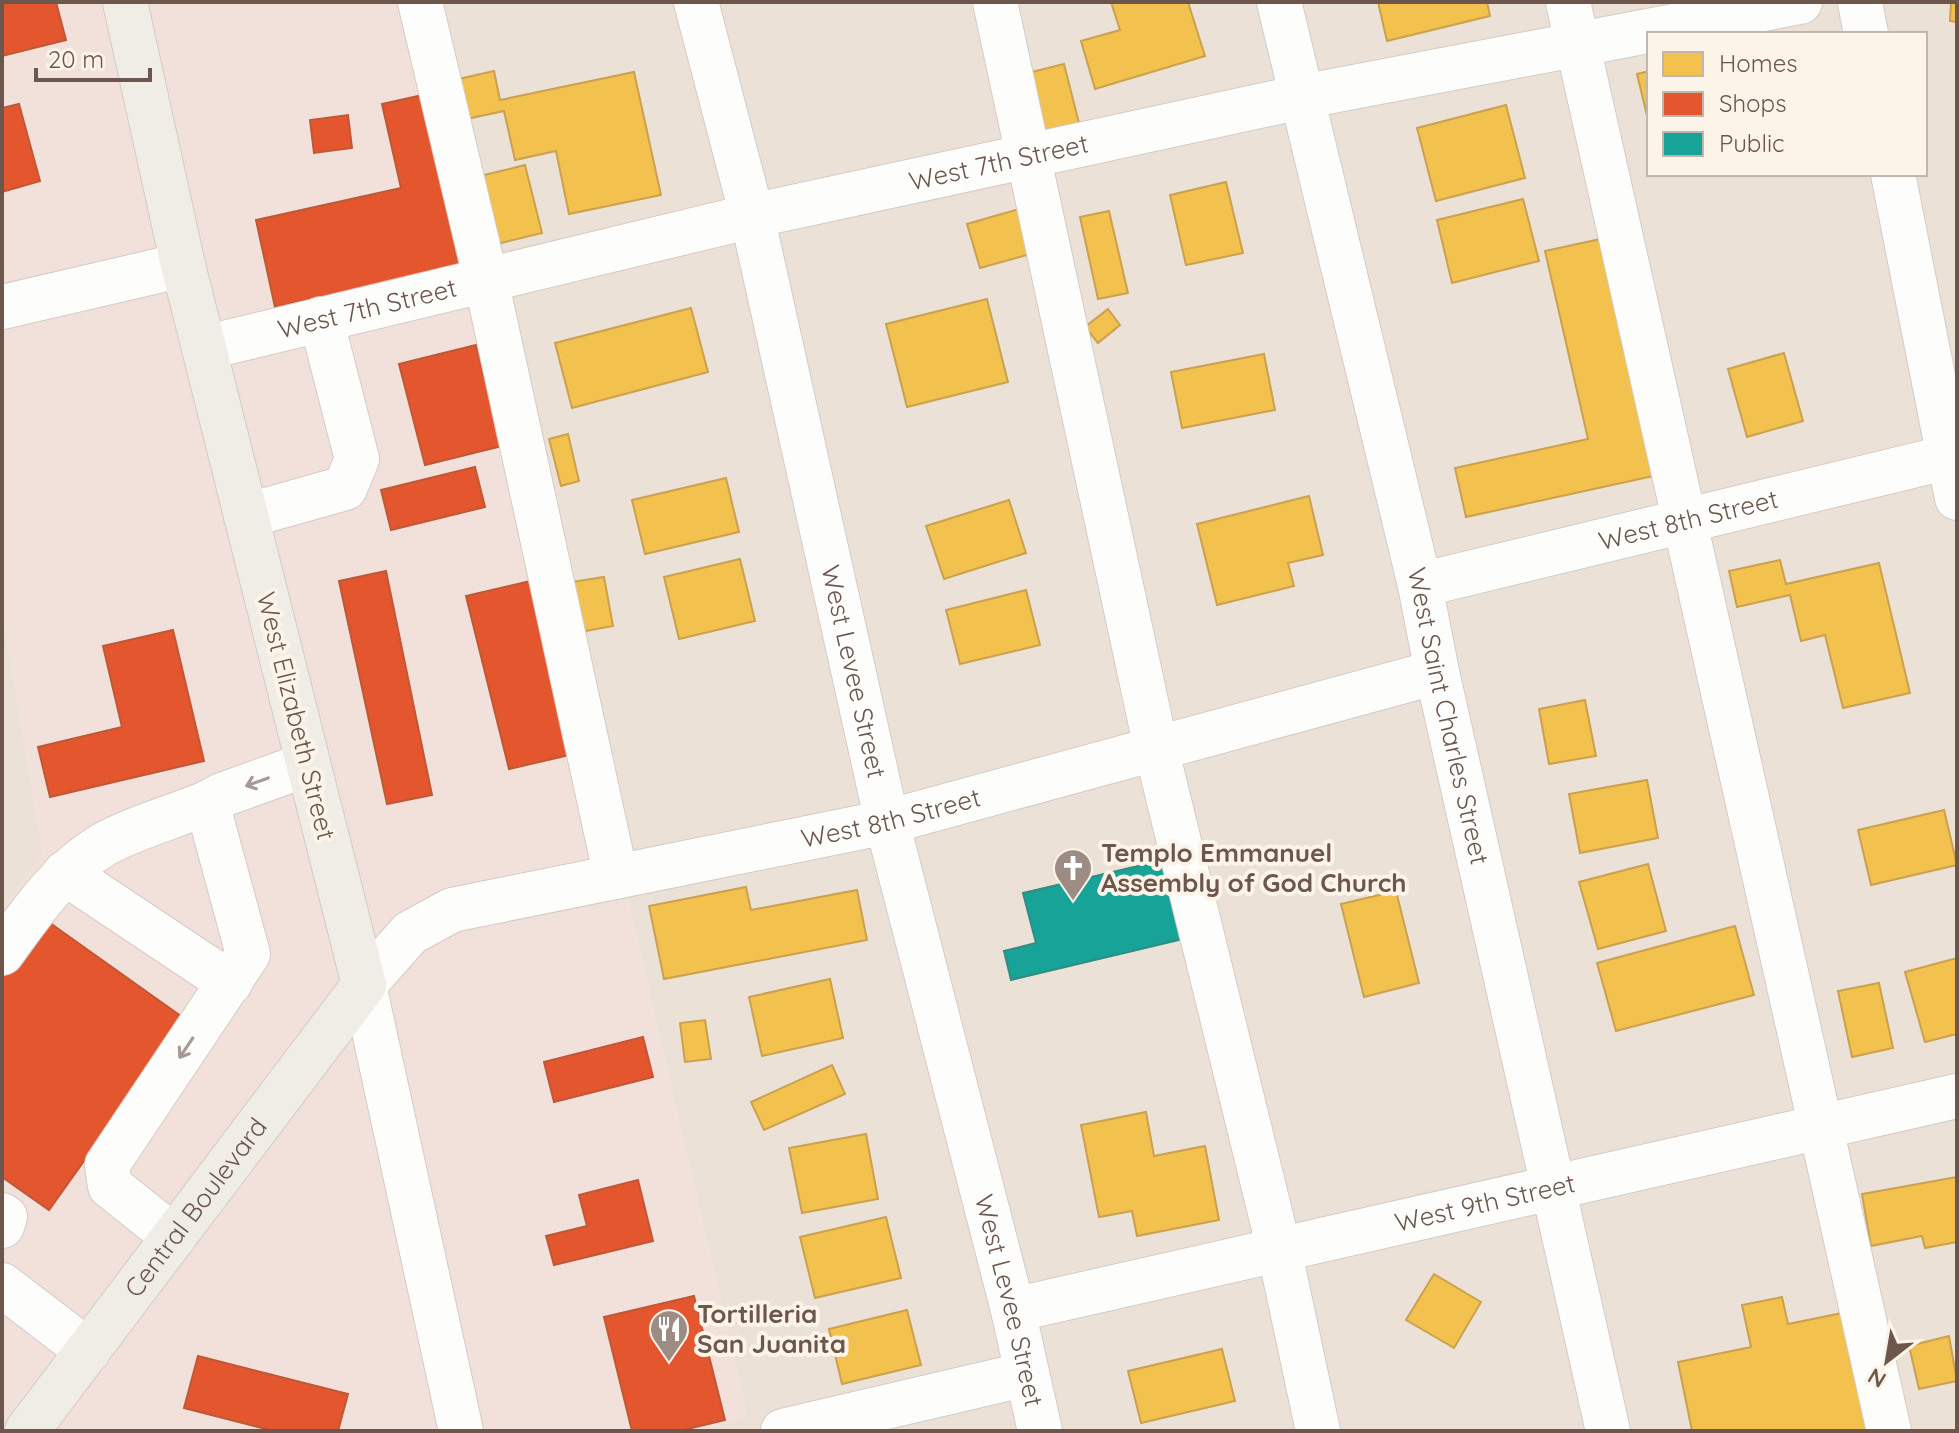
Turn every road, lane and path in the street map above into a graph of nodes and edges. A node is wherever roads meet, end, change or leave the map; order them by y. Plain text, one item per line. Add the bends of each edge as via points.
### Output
1 (125, 2) edge
2 (420, 2) edge
3 (696, 2) edge
4 (995, 2) edge
5 (1279, 2) edge
6 (1568, 2) edge
7 (1800, 2) edge
8 (1860, 2) edge
9 (1866, 32) edge
10 (1578, 44) junction
11 (1301, 97) junction
12 (1030, 156) junction
13 (1893, 176) edge
14 (752, 216) junction
15 (183, 265) junction
16 (486, 280) junction
17 (2, 307) edge
18 (321, 319) junction
19 (204, 348) junction
20 (1954, 470) edge
21 (246, 516) junction
22 (1687, 520) junction
23 (1420, 585) junction
24 (1437, 672) junction
25 (1156, 748) junction
26 (308, 764) junction
27 (207, 803) junction
28 (887, 822) junction
29 (65, 873) junction
30 (616, 877) junction
31 (2, 953) edge
32 (230, 983) junction
33 (364, 985) junction
34 (1957, 1096) edge
35 (1819, 1127) junction
36 (1552, 1188) junction
37 (2, 1215) edge
38 (2, 1226) edge
39 (174, 1237) junction
40 (1279, 1249) junction
41 (2, 1285) edge
42 (1013, 1310) junction
43 (88, 1351) junction
44 (1027, 1374) junction
45 (27, 1431) edge
46 (461, 1431) edge
47 (783, 1431) edge
48 (1040, 1431) edge
49 (1318, 1431) edge
50 (1608, 1431) edge
51 (1889, 1431) edge

1 - 15 main road, West Elizabeth Street
2 - 16 street
3 - 14 street, West Levee Street
4 - 12 street
5 - 11 street, West Saint Charles Street
6 - 10 street
7 - 10 street, West 7th Street
8 - 9 street
10 - 11 street, West 7th Street
10 - 22 street
11 - 12 street, West 7th Street
11 - 23 street, West Saint Charles Street
12 - 14 street, West 7th Street
12 - 25 street
13 - 20 street
14 - 16 street, West 7th Street
14 - 28 street, West Levee Street
15 - 17 street
15 - 19 main road, West Elizabeth Street
16 - 18 street, West 7th Street
16 - 30 street
18 - 19 street, West 7th Street
18 - 21 street via 357,459 345,488
19 - 21 main road, West Elizabeth Street
20 - 22 street, West 8th Street
21 - 26 main road, West Elizabeth Street
22 - 23 street, West 8th Street
22 - 35 street
23 - 24 street, West Saint Charles Street
24 - 25 street, West 8th Street
24 - 36 street, West Saint Charles Street
25 - 28 street, West 8th Street
25 - 40 street
26 -> 27 street
26 - 33 main road, West Elizabeth Street
27 - 29 street via 104,844
27 - 32 street via 248,954
28 - 30 street, West 8th Street
28 - 42 street, West Levee Street
29 - 31 street
29 - 32 street
30 - 33 street, West 8th Street via 452,910 410,933
32 -> 39 street via 107,1165 110,1186
33 - 39 main road, Central Boulevard
33 - 46 street, West Elizabeth Street
34 - 35 street, West 9th Street
35 - 36 street, West 9th Street
35 - 51 street
36 - 40 street, West 9th Street
36 - 50 street, West Saint Charles Street
37 - 38 street
39 - 43 main road, Central Boulevard
40 - 42 street, West 9th Street
40 - 49 street
41 - 43 street
42 - 44 street, West Levee Street
43 - 45 main road, Central Boulevard
44 - 47 street
44 - 48 street, West Levee Street

